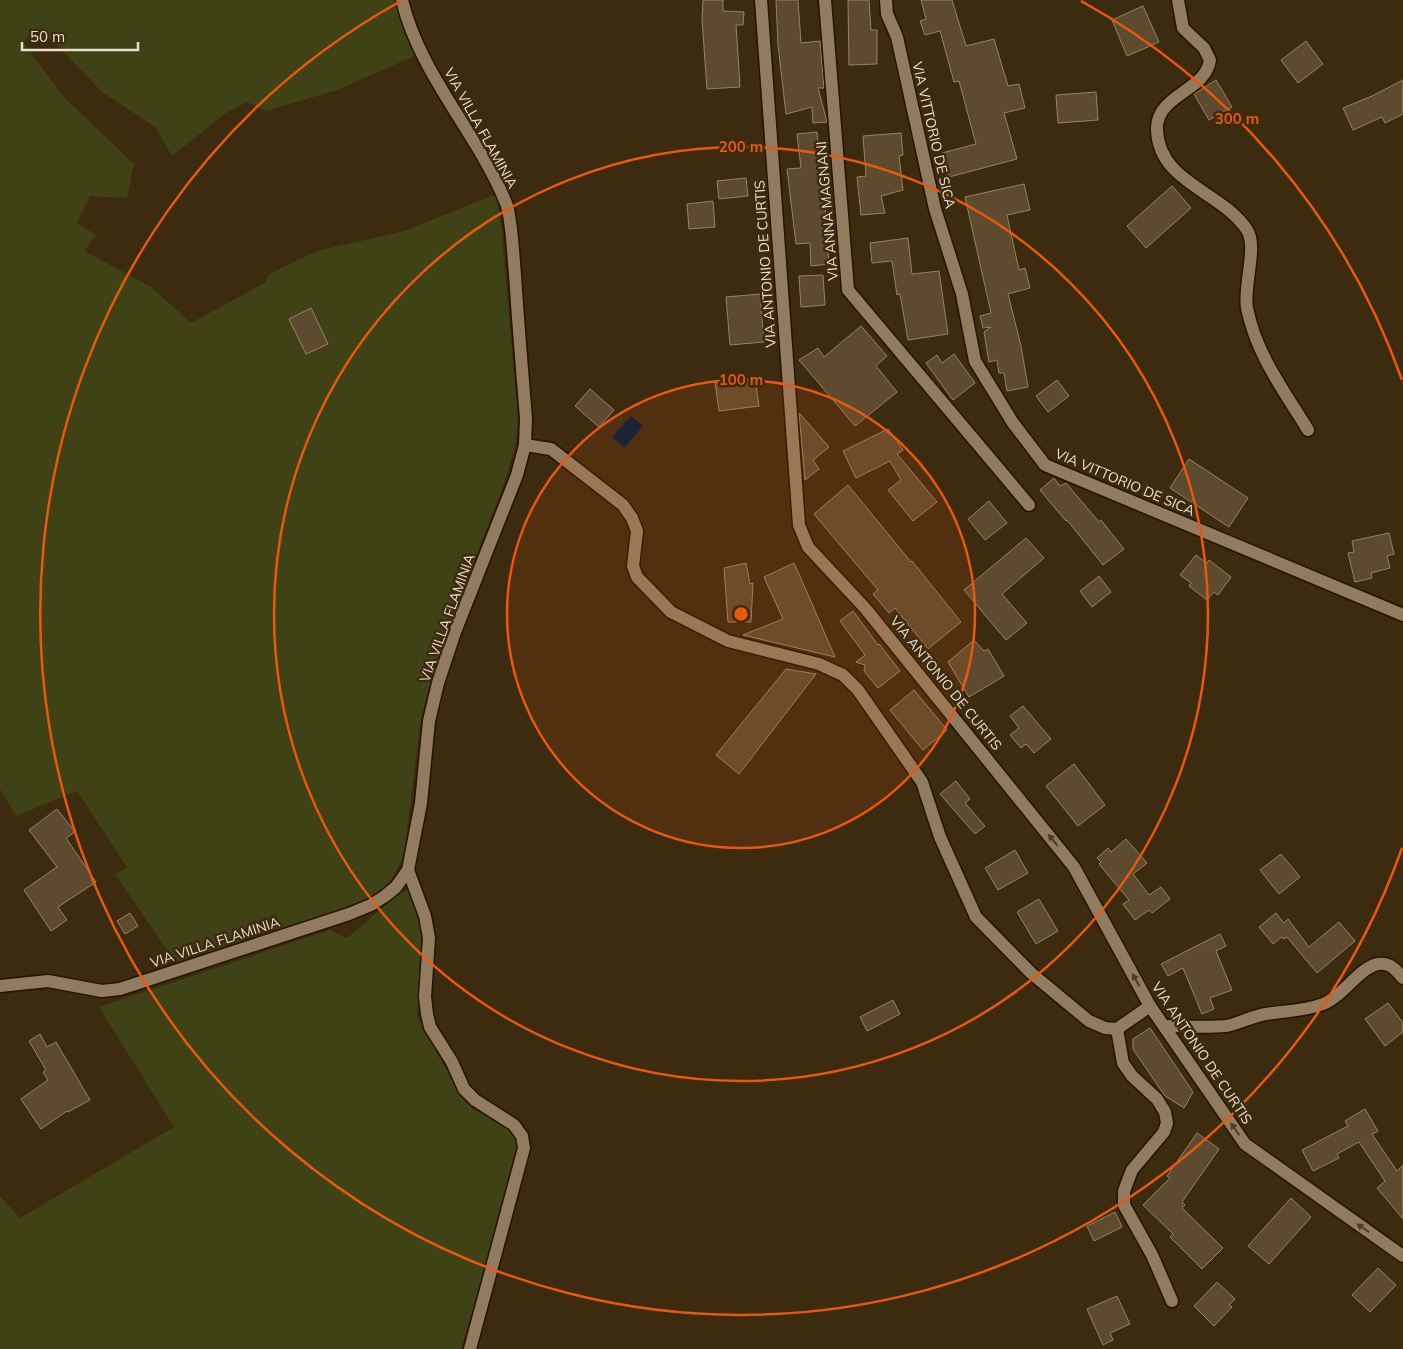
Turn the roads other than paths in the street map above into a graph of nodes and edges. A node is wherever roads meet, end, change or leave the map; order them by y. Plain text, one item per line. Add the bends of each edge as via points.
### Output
1 (402, 0) edge
2 (762, 0) edge
3 (825, 0) edge
4 (886, 0) edge
5 (1178, 0) edge
6 (1308, 430) dead end
7 (524, 445) junction
8 (1029, 505) dead end
9 (1403, 615) edge
10 (408, 870) junction
11 (1403, 978) edge
12 (0, 986) edge
13 (1150, 1006) junction
14 (1164, 1026) junction
15 (1117, 1028) junction
16 (1403, 1256) edge
17 (1172, 1301) dead end
18 (470, 1349) edge

1 - 7 street, VIA VILLA FLAMINIA via 427,63 507,205 526,418
13 -> 2 street, VIA ANTONIO DE CURTIS via 1074,867 866,608 808,547 799,525
3 - 8 street, VIA ANNA MAGNANI via 848,290
4 - 9 street, VIA VITTORIO DE SICA via 935,209 962,294 975,360 1045,465
5 - 6 street via 1183,28 1204,48 1210,65 1199,79 1162,110 1157,122 1158,139 1175,172 1232,213 1251,235 1246,294 1250,322 1262,355
7 - 10 street, VIA VILLA FLAMINIA via 514,484 438,683
7 - 15 street via 551,449 623,505 637,531 633,566 637,577 671,612 728,641 819,664 843,676 858,690 922,782 940,837 976,918 1031,973 1081,1016 1105,1028
10 - 12 street, VIA VILLA FLAMINIA via 396,887 371,905 120,989 102,991 48,981
10 - 18 street via 425,916 429,938 425,997 430,1027 464,1088 475,1100 514,1125 522,1136 524,1148
11 - 14 street via 1395,969 1380,963 1371,966 1335,997 1317,1006 1263,1014 1227,1026
13 - 14 street, VIA ANTONIO DE CURTIS
13 - 15 street
16 -> 14 street, VIA ANTONIO DE CURTIS via 1245,1144
15 - 17 street via 1123,1063 1165,1112 1167,1123 1164,1132 1132,1170 1124,1191 1124,1205 1152,1255

